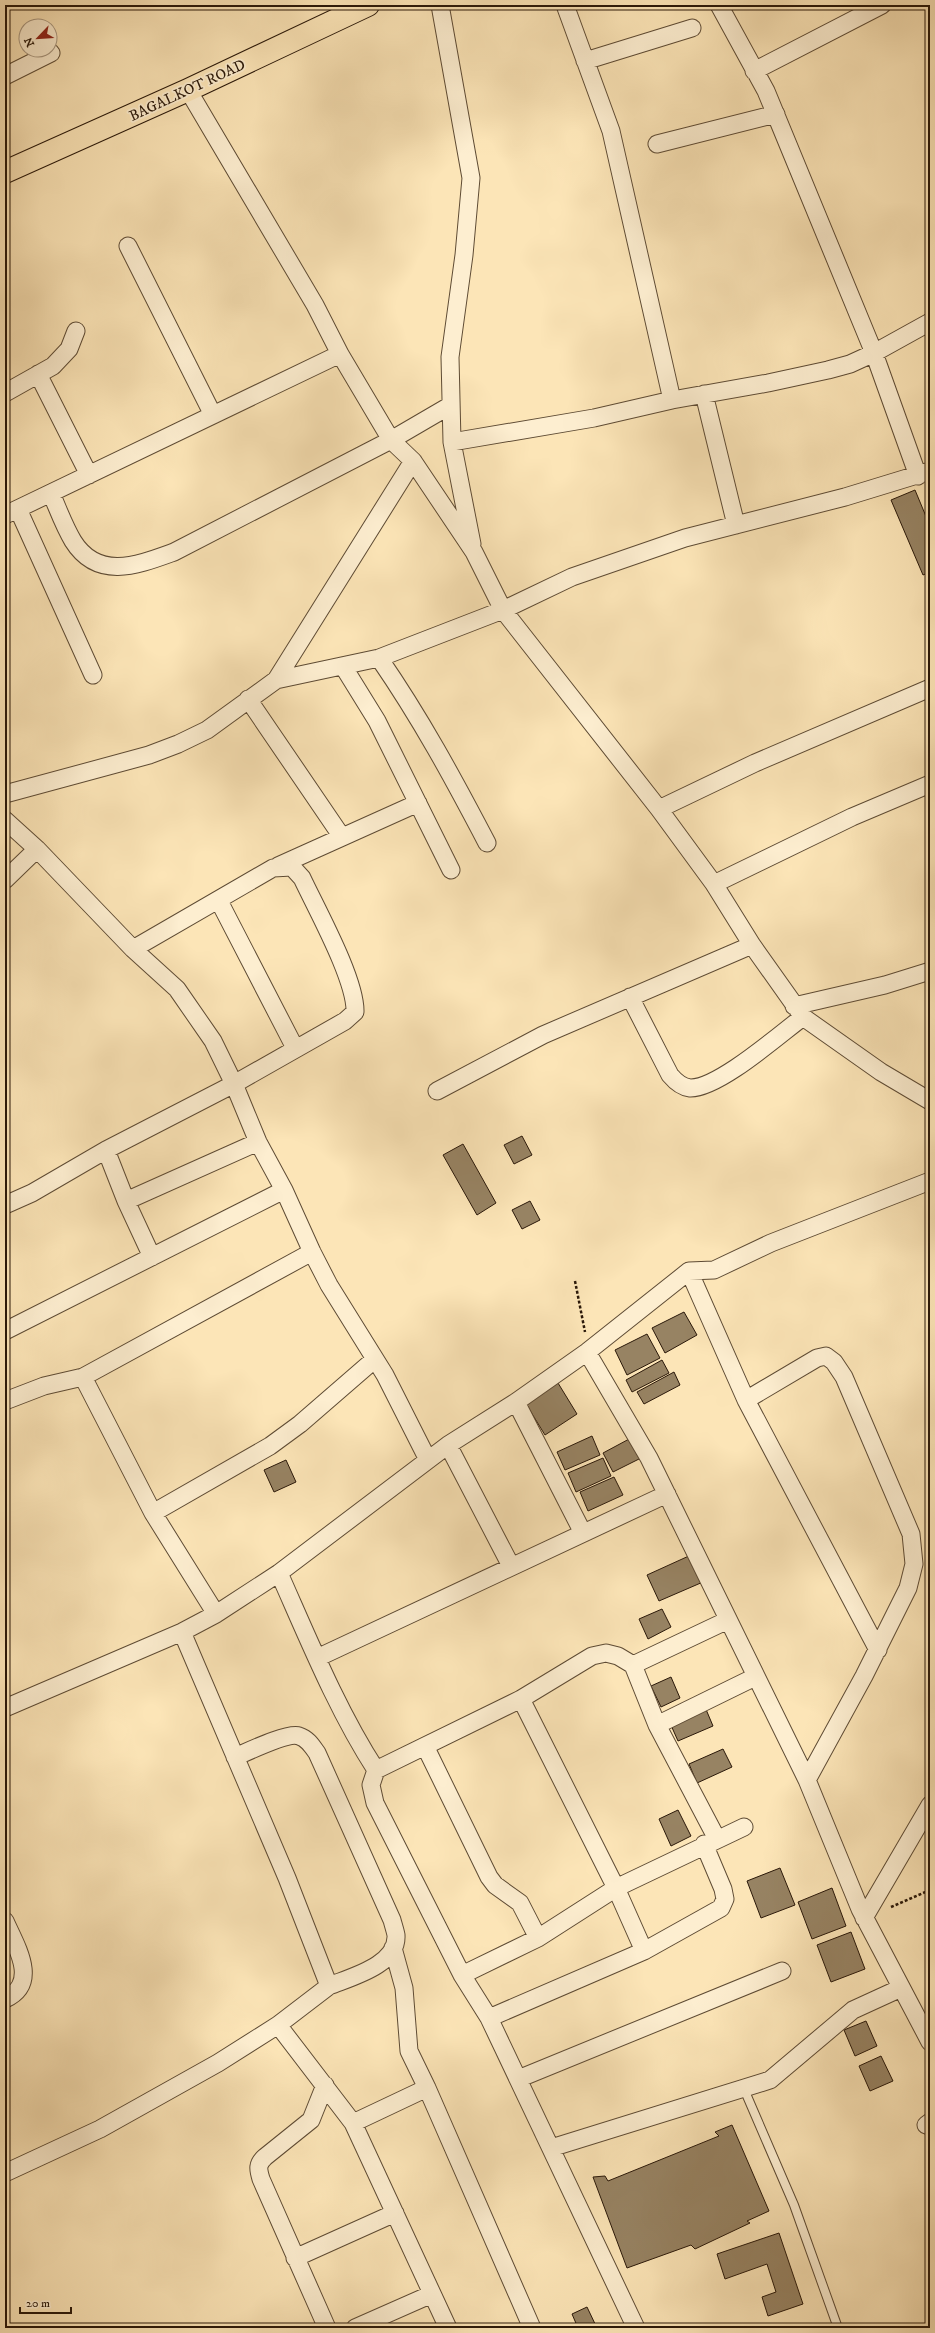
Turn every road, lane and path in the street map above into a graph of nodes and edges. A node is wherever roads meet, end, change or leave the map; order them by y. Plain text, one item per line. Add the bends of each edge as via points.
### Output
1 (368, 5) edge
2 (440, 5) edge
3 (565, 5) edge
4 (719, 5) edge
5 (882, 5) edge
6 (692, 28) dead end
7 (41, 58) edge
8 (585, 61) junction
9 (754, 72) junction
10 (5, 76) edge
11 (188, 90) junction
12 (776, 114) junction
13 (657, 144) dead end
14 (5, 172) edge
15 (128, 246) dead end
16 (930, 322) edge
17 (76, 332) dead end
18 (874, 353) junction
19 (340, 354) junction
20 (38, 374) junction
21 (5, 393) edge
22 (704, 394) junction
23 (672, 400) junction
24 (451, 405) junction
25 (213, 416) junction
26 (391, 440) junction
27 (452, 442) junction
28 (413, 461) junction
29 (924, 474) edge
30 (89, 475) junction
31 (51, 494) junction
32 (12, 512) edge
33 (736, 525) junction
34 (474, 552) junction
35 (503, 610) junction
36 (379, 658) junction
37 (343, 666) junction
38 (93, 675) dead end
39 (276, 680) junction
40 (930, 688) edge
41 (248, 699) junction
42 (930, 784) edge
43 (5, 794) edge
44 (418, 803) junction
45 (660, 809) junction
46 (5, 820) edge
47 (342, 836) junction
48 (487, 843) dead end
49 (37, 849) junction
50 (274, 868) junction
51 (451, 870) dead end
52 (5, 880) edge
53 (714, 884) junction
54 (219, 901) junction
55 (752, 945) junction
56 (133, 950) junction
57 (930, 971) edge
58 (630, 997) junction
59 (798, 1011) junction
60 (295, 1048) junction
61 (234, 1084) junction
62 (437, 1091) dead end
63 (930, 1101) edge
64 (258, 1142) junction
65 (106, 1150) junction
66 (930, 1181) edge
67 (284, 1190) junction
68 (126, 1201) junction
69 (5, 1205) edge
70 (312, 1252) junction
71 (152, 1257) junction
72 (689, 1271) junction
73 (575, 1281) dead end
74 (5, 1331) edge
75 (587, 1352) junction
76 (375, 1359) junction
77 (83, 1376) junction
78 (6, 1400) edge
79 (746, 1400) junction
80 (516, 1402) junction
81 (448, 1445) junction
82 (428, 1460) junction
83 (667, 1494) junction
84 (153, 1513) junction
85 (583, 1533) junction
86 (511, 1566) junction
87 (279, 1573) junction
88 (216, 1614) junction
89 (728, 1620) junction
90 (182, 1632) junction
91 (878, 1650) junction
92 (317, 1658) junction
93 (633, 1665) junction
94 (755, 1678) junction
95 (521, 1699) junction
96 (5, 1708) edge
97 (657, 1725) junction
98 (425, 1746) junction
99 (235, 1757) junction
100 (376, 1770) junction
101 (807, 1780) junction
102 (930, 1805) edge
103 (744, 1827) dead end
104 (710, 1842) junction
105 (616, 1888) junction
106 (930, 1890) edge
107 (864, 1918) junction
108 (5, 1921) edge
109 (538, 1938) junction
110 (392, 1948) junction
111 (644, 1951) junction
112 (782, 1971) dead end
113 (462, 1975) junction
114 (330, 1986) junction
115 (901, 1988) junction
116 (5, 2000) edge
117 (490, 2018) junction
118 (278, 2025) junction
119 (930, 2042) edge
120 (518, 2079) junction
121 (324, 2085) junction
122 (427, 2088) junction
123 (744, 2089) junction
124 (353, 2123) junction
125 (551, 2148) junction
126 (5, 2173) edge
127 (395, 2213) junction
128 (295, 2258) junction
129 (432, 2294) junction
130 (327, 2328) edge
131 (355, 2328) edge
132 (448, 2328) edge
133 (532, 2328) edge
134 (636, 2328) edge
135 (838, 2328) edge

1 - 11 main road, BAGALKOT ROAD
2 - 24 street via 471,178 464,255 450,357
3 - 8 street
4 - 9 street
5 - 9 street
6 - 8 street
7 - 10 street
8 - 23 street via 611,131
9 - 12 street
11 - 14 main road, BAGALKOT ROAD
11 - 19 street via 315,305
12 - 13 street
12 - 18 street
15 - 25 street
16 - 18 street
17 - 20 street via 69,350 53,366
18 - 22 street via 828,370
18 - 29 street
19 - 25 street
19 - 26 street
20 - 21 street
20 - 30 street
22 - 23 street
22 - 33 street
23 - 27 street via 594,418
24 - 26 street
24 - 27 street
25 - 30 street
26 - 28 street
26 - 31 street via 174,552 140,565 117,568 91,560 73,541
27 - 34 street
28 - 34 street
28 - 39 street
29 - 33 street
30 - 31 street
31 - 32 street
32 - 38 street
33 - 35 street via 685,538 572,577
34 - 35 street
35 - 36 street
35 - 45 street
36 - 37 street
36 - 48 street via 413,706 440,751
37 - 39 street
37 - 44 street via 377,721
39 - 41 street
40 - 45 street via 755,763
41 - 43 street via 207,730 150,755
41 - 47 street
42 - 53 street via 852,817
44 - 47 street
44 - 51 street
45 - 53 street
46 - 49 street
47 - 50 street
49 - 52 street
49 - 56 street
50 - 54 street
50 - 60 street via 292,867 302,878 356,1001 355,1012 345,1021
53 - 55 street
54 - 56 street
54 - 60 street
55 - 58 street
55 - 59 street
56 - 61 street via 177,989 213,1041
57 - 59 street
58 - 59 street via 670,1075 679,1084 689,1088 702,1086 731,1070
58 - 62 street via 543,1035
59 - 63 street via 881,1072
60 - 61 street
61 - 64 street
61 - 65 street
64 - 67 street
64 - 68 street
65 - 68 street
65 - 69 street via 69,1173
66 - 72 street via 771,1243 714,1270
67 - 70 street
67 - 71 street
68 - 71 street
70 - 76 street via 329,1285
70 - 77 street
71 - 74 street
72 - 75 street
72 - 79 street
73 - 75 path
75 - 80 street
75 - 83 street
76 - 82 street
76 - 84 street via 300,1424 270,1446
77 - 78 street via 44,1386
77 - 84 street
79 - 91 street
79 - 91 street via 817,1358 826,1356 834,1362 844,1377 912,1534 914,1564 908,1588
80 - 81 street
80 - 85 street
81 - 82 street
81 - 86 street
82 - 87 street
83 - 85 street
83 - 89 street
84 - 88 street
85 - 86 street
86 - 92 street
87 - 88 street
87 - 92 street
88 - 90 street
89 - 93 street
89 - 94 street
90 - 96 street
90 - 99 street
91 - 101 street
92 - 100 street
93 - 95 street via 618,1656 606,1653 592,1656
93 - 97 street
94 - 97 street
94 - 101 street
95 - 98 street
95 - 105 street
97 - 104 street
98 - 100 street
98 - 109 street via 489,1877 494,1885 520,1903
99 - 110 street via 284,1738 298,1735 308,1740 317,1753 392,1920 396,1936
99 - 114 street
100 - 113 street via 371,1785 375,1803
101 - 107 street
102 - 107 street
103 - 104 street
104 - 105 street
104 - 111 street via 725,1899 721,1908
105 - 109 street
105 - 111 street
106 - 107 path
107 - 115 street
108 - 116 street via 22,1959 24,1975 15,1995
109 - 113 street
110 - 114 street via 392,1952 380,1963
110 - 122 street via 404,1988 409,2051
111 - 117 street
112 - 120 street
113 - 117 street
114 - 118 street
115 - 119 street
115 - 123 street via 852,2010 770,2080
117 - 120 street
118 - 121 street
118 - 126 street via 218,2063 100,2129
120 - 125 street
121 - 124 street
121 - 128 street via 311,2120 259,2162 261,2179
122 - 124 street
122 - 133 street
123 - 125 street
123 - 135 lane via 794,2205
124 - 127 street
125 - 134 street
127 - 128 street
127 - 129 street
128 - 130 street
129 - 131 street
129 - 132 street

